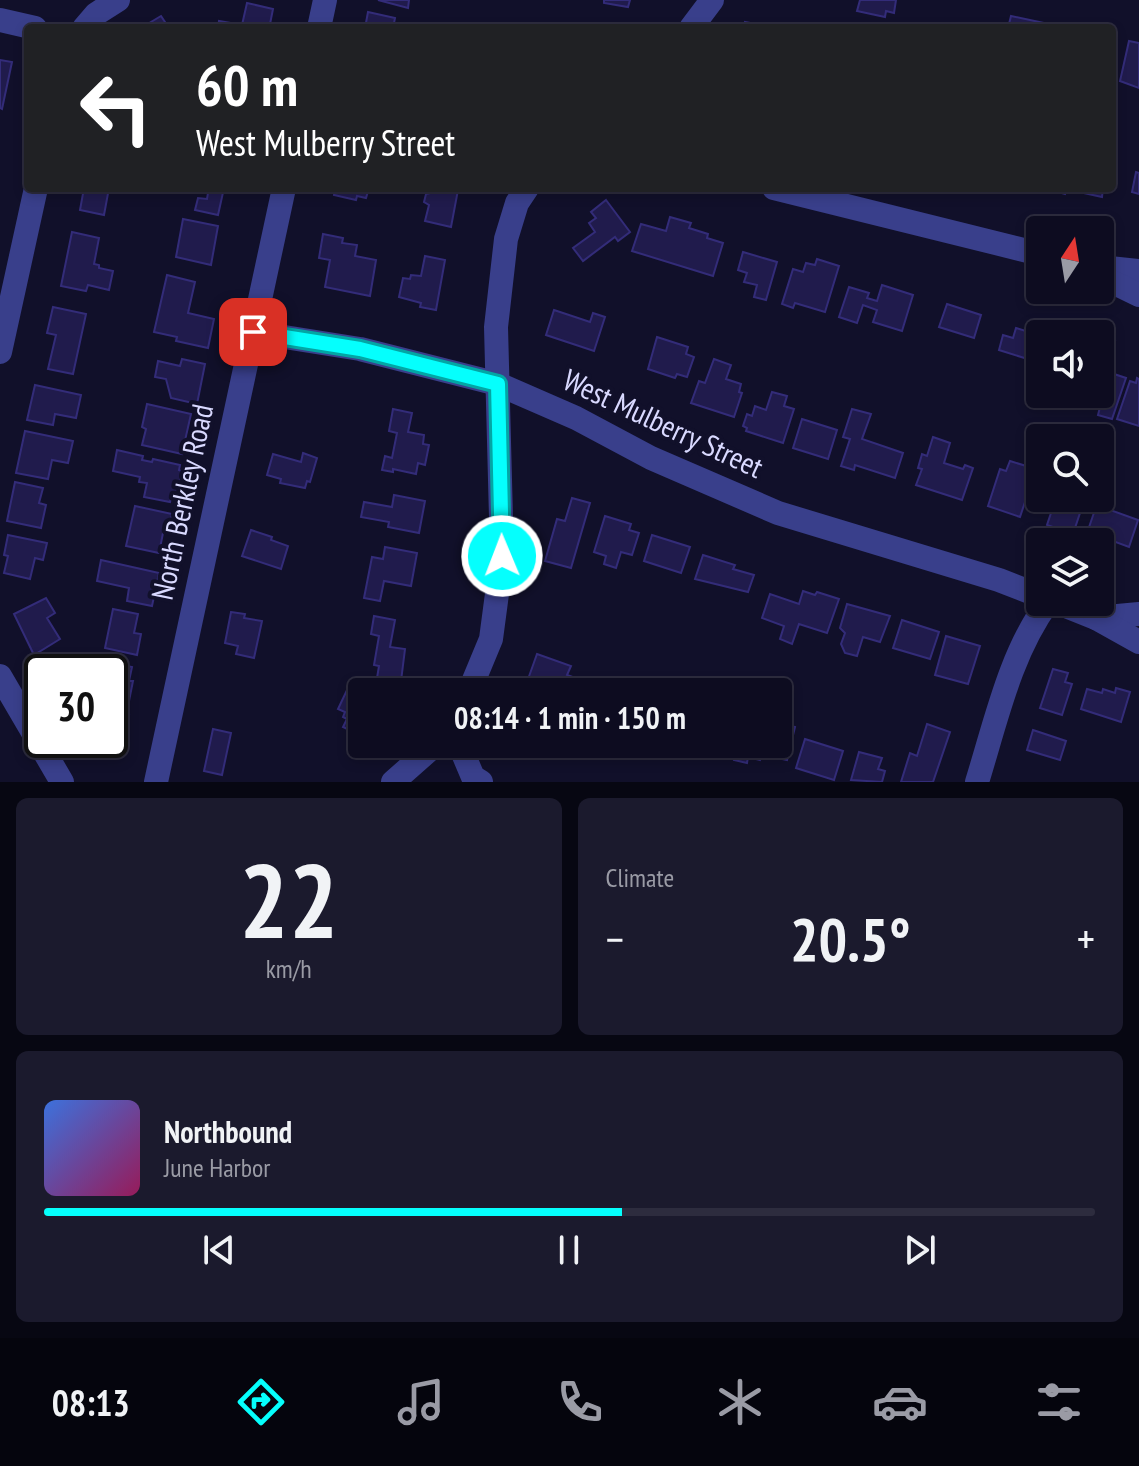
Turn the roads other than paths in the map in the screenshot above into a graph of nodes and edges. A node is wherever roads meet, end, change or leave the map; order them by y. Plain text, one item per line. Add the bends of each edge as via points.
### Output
1 (118, 0) edge
2 (325, 0) edge
3 (712, 0) edge
4 (0, 20) edge
5 (87, 24) edge
6 (320, 24) edge
7 (694, 24) edge
8 (24, 25) edge
9 (35, 192) edge
10 (283, 192) edge
11 (524, 192) edge
12 (790, 192) edge
13 (1026, 251) edge
14 (1114, 268) edge
15 (1139, 271) edge
16 (1114, 283) edge
17 (1139, 295) edge
18 (253, 332) junction
19 (0, 352) edge
20 (498, 384) junction
21 (1026, 591) edge
22 (1139, 614) edge
23 (1038, 616) edge
24 (1091, 616) edge
25 (1096, 618) junction
26 (1139, 642) edge
27 (0, 676) edge
28 (475, 678) edge
29 (420, 758) edge
30 (465, 758) edge
31 (62, 782) edge
32 (156, 782) edge
33 (393, 782) edge
34 (481, 782) edge
35 (977, 782) edge

1 - 5 street
2 - 6 street
3 - 7 street
4 - 8 street
9 - 19 street
10 - 18 street, North Berkley Road
11 - 20 street via 506,239 496,327
12 - 13 street
14 - 15 street
16 - 17 street
18 - 20 street, West Mulberry Street via 360,349
18 - 32 street, North Berkley Road
20 - 21 street, West Mulberry Street via 778,513
20 - 28 street via 502,556 491,639
22 - 25 street
23 - 35 street via 1016,659
24 - 25 street
25 - 26 street
27 - 31 street
29 - 33 street
30 - 34 street

